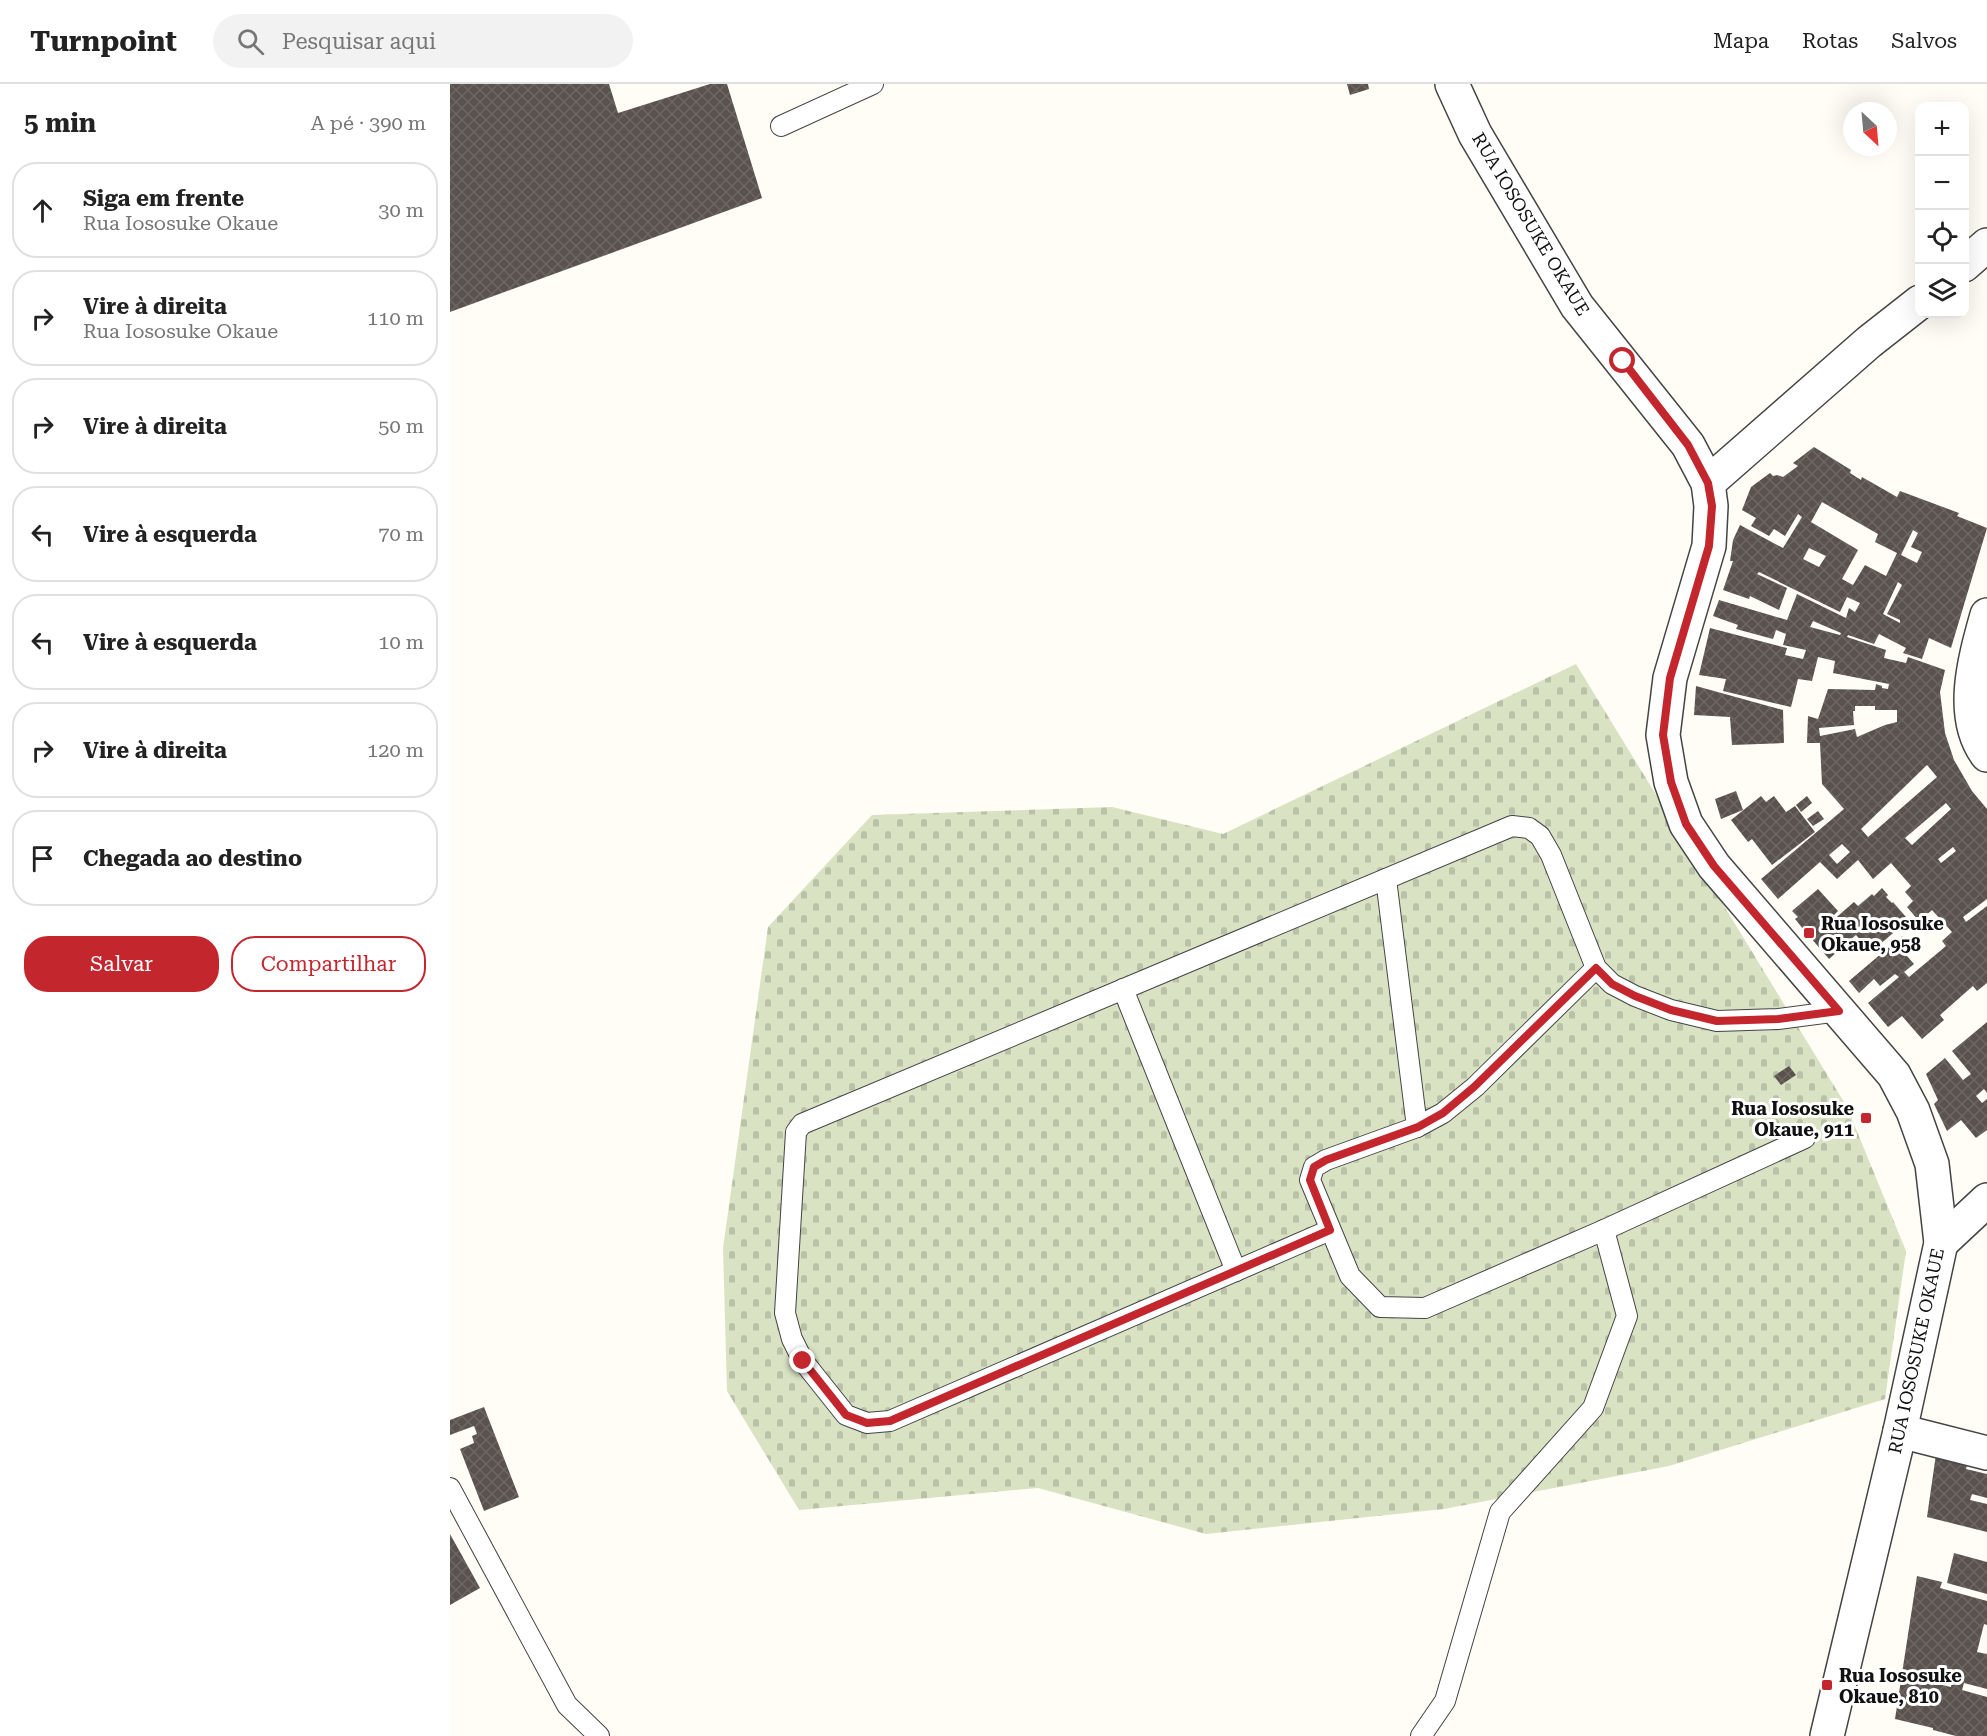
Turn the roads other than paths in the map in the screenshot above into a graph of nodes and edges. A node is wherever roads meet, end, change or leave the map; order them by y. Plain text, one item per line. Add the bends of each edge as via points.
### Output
1 (873, 84) edge
2 (1452, 84) edge
3 (781, 126) dead end
4 (1987, 245) edge
5 (1966, 264) edge
6 (1915, 306) edge
7 (1708, 483) junction
8 (1987, 615) edge
9 (1987, 755) edge
10 (1386, 879) junction
11 (1596, 968) junction
12 (1123, 989) junction
13 (1839, 1011) junction
14 (1418, 1127) junction
15 (1805, 1138) dead end
16 (1987, 1200) edge
17 (1330, 1230) junction
18 (1604, 1230) junction
19 (1941, 1244) junction
20 (1236, 1271) junction
21 (1900, 1431) junction
22 (1987, 1453) edge
23 (450, 1488) edge
24 (599, 1736) edge
25 (1421, 1736) edge
26 (1827, 1736) edge

1 - 3 lane
2 - 7 street, RUA IOSOSUKE OKAUE via 1475,134 1577,306 1688,445
4 - 5 street
6 - 7 street
7 - 13 street, RUA IOSOSUKE OKAUE via 1712,506 1709,546 1670,678 1663,735 1671,782 1686,824 1714,866
8 - 9 street via 1974,663 1972,715 1977,742
10 - 11 lane via 1512,826 1529,828 1540,836 1551,855
10 - 12 lane
10 - 14 lane
11 - 13 lane via 1612,984 1635,996 1717,1021
11 - 14 lane via 1474,1087 1443,1113
12 - 20 lane
12 - 20 lane via 802,1124 796,1132 784,1313 792,1339 803,1361 846,1415 867,1423 890,1421
13 - 19 street, RUA IOSOSUKE OKAUE via 1894,1075 1913,1111 1932,1164
14 - 17 lane via 1314,1167 1310,1180
15 - 18 lane
16 - 19 street
17 - 18 lane via 1350,1276 1380,1307 1425,1308
17 - 20 lane
18 - 25 lane via 1627,1316 1593,1408 1500,1512 1445,1701
19 - 21 street, RUA IOSOSUKE OKAUE
21 - 22 street
21 - 26 street, RUA IOSOSUKE OKAUE
23 - 24 lane via 567,1705

